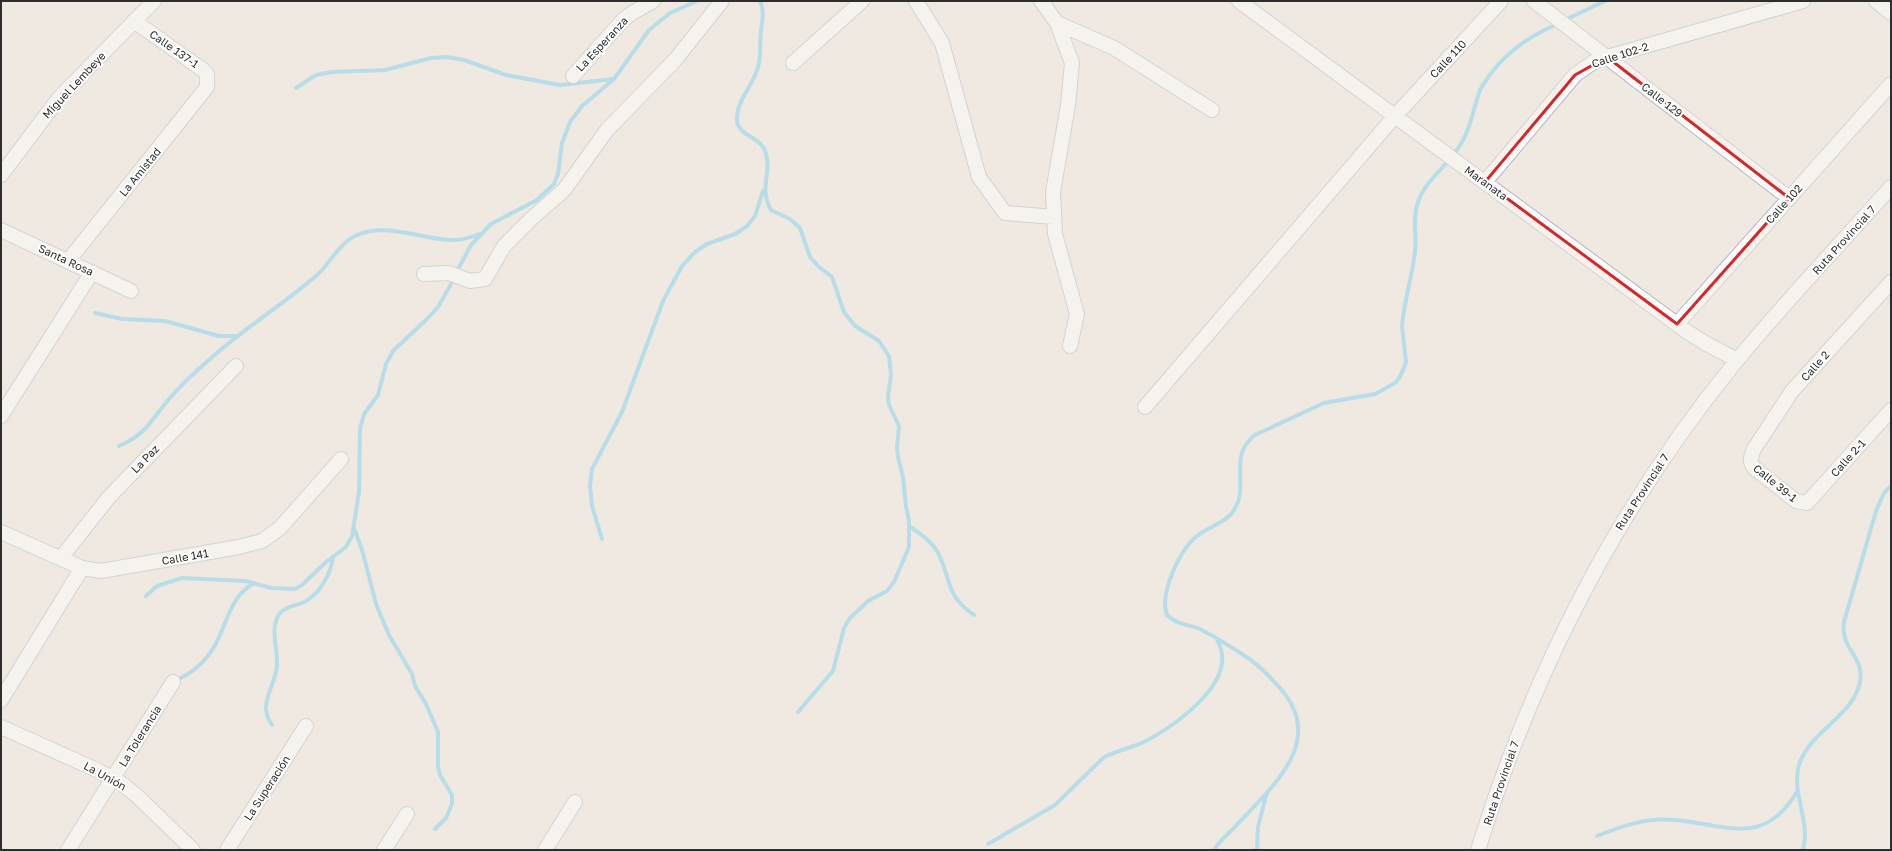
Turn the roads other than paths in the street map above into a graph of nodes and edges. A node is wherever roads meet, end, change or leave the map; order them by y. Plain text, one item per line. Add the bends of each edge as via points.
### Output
1 (154, 1) edge
2 (653, 1) edge
3 (722, 1) edge
4 (862, 1) edge
5 (916, 1) edge
6 (1041, 1) edge
7 (1239, 1) edge
8 (1501, 1) edge
9 (1534, 1) edge
10 (1803, 1) edge
11 (1876, 1) edge
12 (1891, 13) edge
13 (134, 21) junction
14 (1057, 23) junction
15 (1607, 57) junction
16 (793, 63) dead end
17 (573, 76) dead end
18 (208, 81) joint
19 (1891, 84) edge
20 (1212, 110) dead end
21 (1395, 116) junction
22 (1, 175) edge
23 (1485, 182) junction
24 (1891, 187) edge
25 (1789, 198) junction
26 (1054, 217) junction
27 (1, 230) edge
28 (68, 261) junction
29 (92, 272) junction
30 (424, 274) dead end
31 (1889, 288) edge
32 (131, 291) dead end
33 (1677, 324) junction
34 (1070, 346) dead end
35 (1737, 360) junction
36 (236, 366) dead end
37 (1145, 407) dead end
38 (1891, 410) edge
39 (1, 416) edge
40 (341, 459) dead end
41 (1750, 459) joint
42 (1804, 504) joint
43 (1, 532) edge
44 (61, 558) junction
45 (82, 568) junction
46 (173, 682) dead end
47 (1, 700) edge
48 (306, 726) dead end
49 (1, 727) edge
50 (113, 779) junction
51 (575, 802) dead end
52 (407, 814) dead end
53 (68, 850) edge
54 (193, 850) edge
55 (227, 850) edge
56 (384, 850) edge
57 (545, 850) edge
58 (1478, 850) edge

1 - 13 street, Miguel Lembeye
2 - 17 street, La Esperanza via 623,20
3 - 30 street via 675,60 607,130 564,190 504,246 485,279 470,281 449,273
4 - 16 street
5 - 26 street via 942,43 979,177 1005,213
6 - 14 street
7 - 21 street, Maranata
8 - 21 street, Calle 110
9 - 15 street, Calle 129
10 - 15 street, Calle 102-2
11 - 12 street
13 - 18 street, Calle 137-1 via 203,70
13 - 22 street, Miguel Lembeye via 59,98
14 - 20 street via 1114,48
14 - 26 street via 1072,64 1068,105 1053,192
15 - 23 street, Calle 102-2 via 1584,67 1570,79
15 - 25 street, Calle 129
18 - 28 street, La Amistad via 205,93
19 - 25 street, Calle 102
21 - 23 street, Maranata
21 - 37 street, Calle 110
23 - 33 street, Maranata
24 - 35 street, Ruta Provincial 7
25 - 33 street, Calle 102
26 - 34 street via 1055,234 1077,314
27 - 28 street, Santa Rosa
28 - 29 street, Santa Rosa
29 - 32 street, Santa Rosa
29 - 39 street
31 - 41 street, Calle 2 via 1792,391
33 - 35 street, Maranata
35 - 58 street, Ruta Provincial 7 via 1653,474 1581,595 1524,718 1498,786
36 - 44 street, La Paz via 109,497
38 - 42 street, Calle 2-1 via 1810,501
40 - 45 street, Calle 141 via 280,528 262,541 107,572
41 - 42 street, Calle 39-1 via 1754,468 1796,501
43 - 44 street, Calle 141
44 - 45 street, Calle 141
45 - 47 street
46 - 50 street, La Tolerancia
48 - 55 street, La Superación
49 - 50 street, La Unión
50 - 53 street, La Tolerancia
50 - 54 street, La Unión via 136,795
51 - 57 street
52 - 56 street

